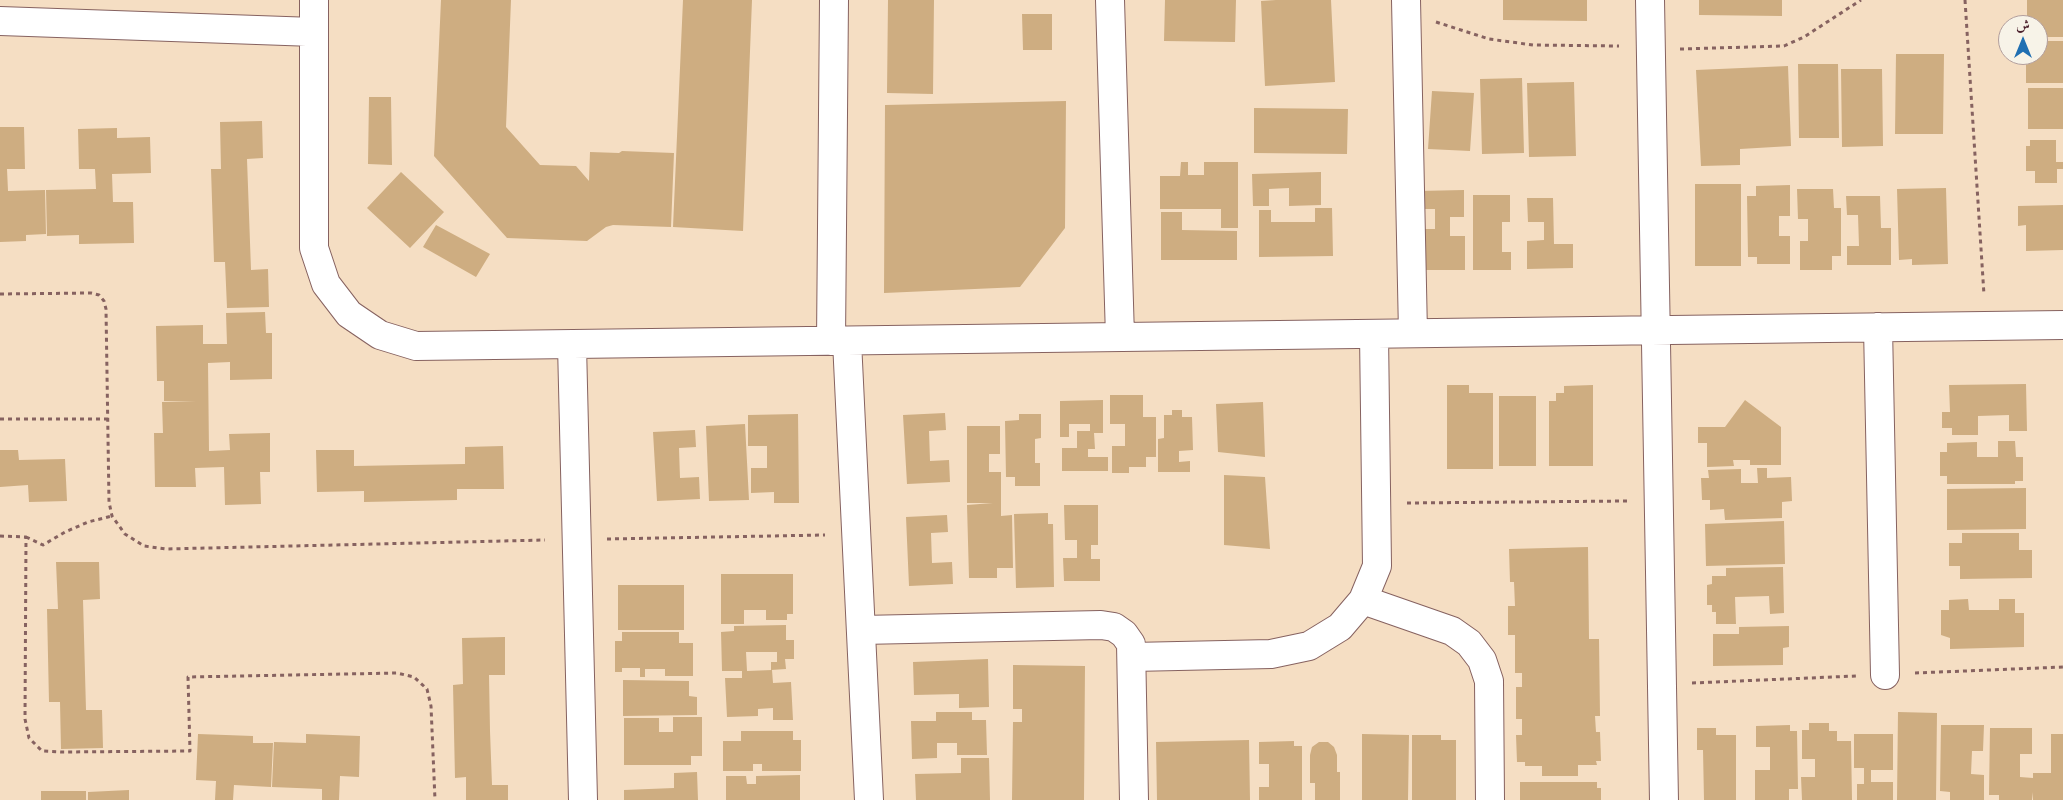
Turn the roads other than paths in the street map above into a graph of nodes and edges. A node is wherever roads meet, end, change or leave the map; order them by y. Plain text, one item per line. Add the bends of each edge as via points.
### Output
1 (314, 0) edge
2 (834, 0) edge
3 (1110, 0) edge
4 (1650, 0) edge
5 (1406, 4) edge
6 (0, 22) edge
7 (314, 32) junction
8 (2063, 325) edge
9 (1878, 327) junction
10 (1656, 330) junction
11 (1413, 333) junction
12 (1374, 334) junction
13 (1120, 337) junction
14 (839, 341) junction
15 (572, 345) junction
16 (1363, 600) junction
17 (861, 630) junction
18 (1132, 657) junction
19 (1885, 675) dead end
20 (582, 800) edge
21 (869, 800) edge
22 (1134, 800) edge
23 (1490, 800) edge
24 (1664, 800) edge

1 - 7 street
2 - 14 street
3 - 13 street
4 - 10 street
5 - 11 street
6 - 7 street
7 - 15 street via 314,248 326,284 349,314 380,336 416,346
8 - 9 street
9 - 10 street
9 - 19 street
10 - 11 street
10 - 24 street
11 - 12 street
12 - 13 street
12 - 16 street via 1377,566
13 - 14 street
14 - 15 street
14 - 17 street
15 - 20 street
16 - 18 street via 1340,627 1309,646 1271,654
16 - 23 street via 1452,631 1470,642 1482,660 1489,681
17 - 18 street via 1101,625 1114,627 1124,634 1131,644
17 - 21 street
18 - 22 street

